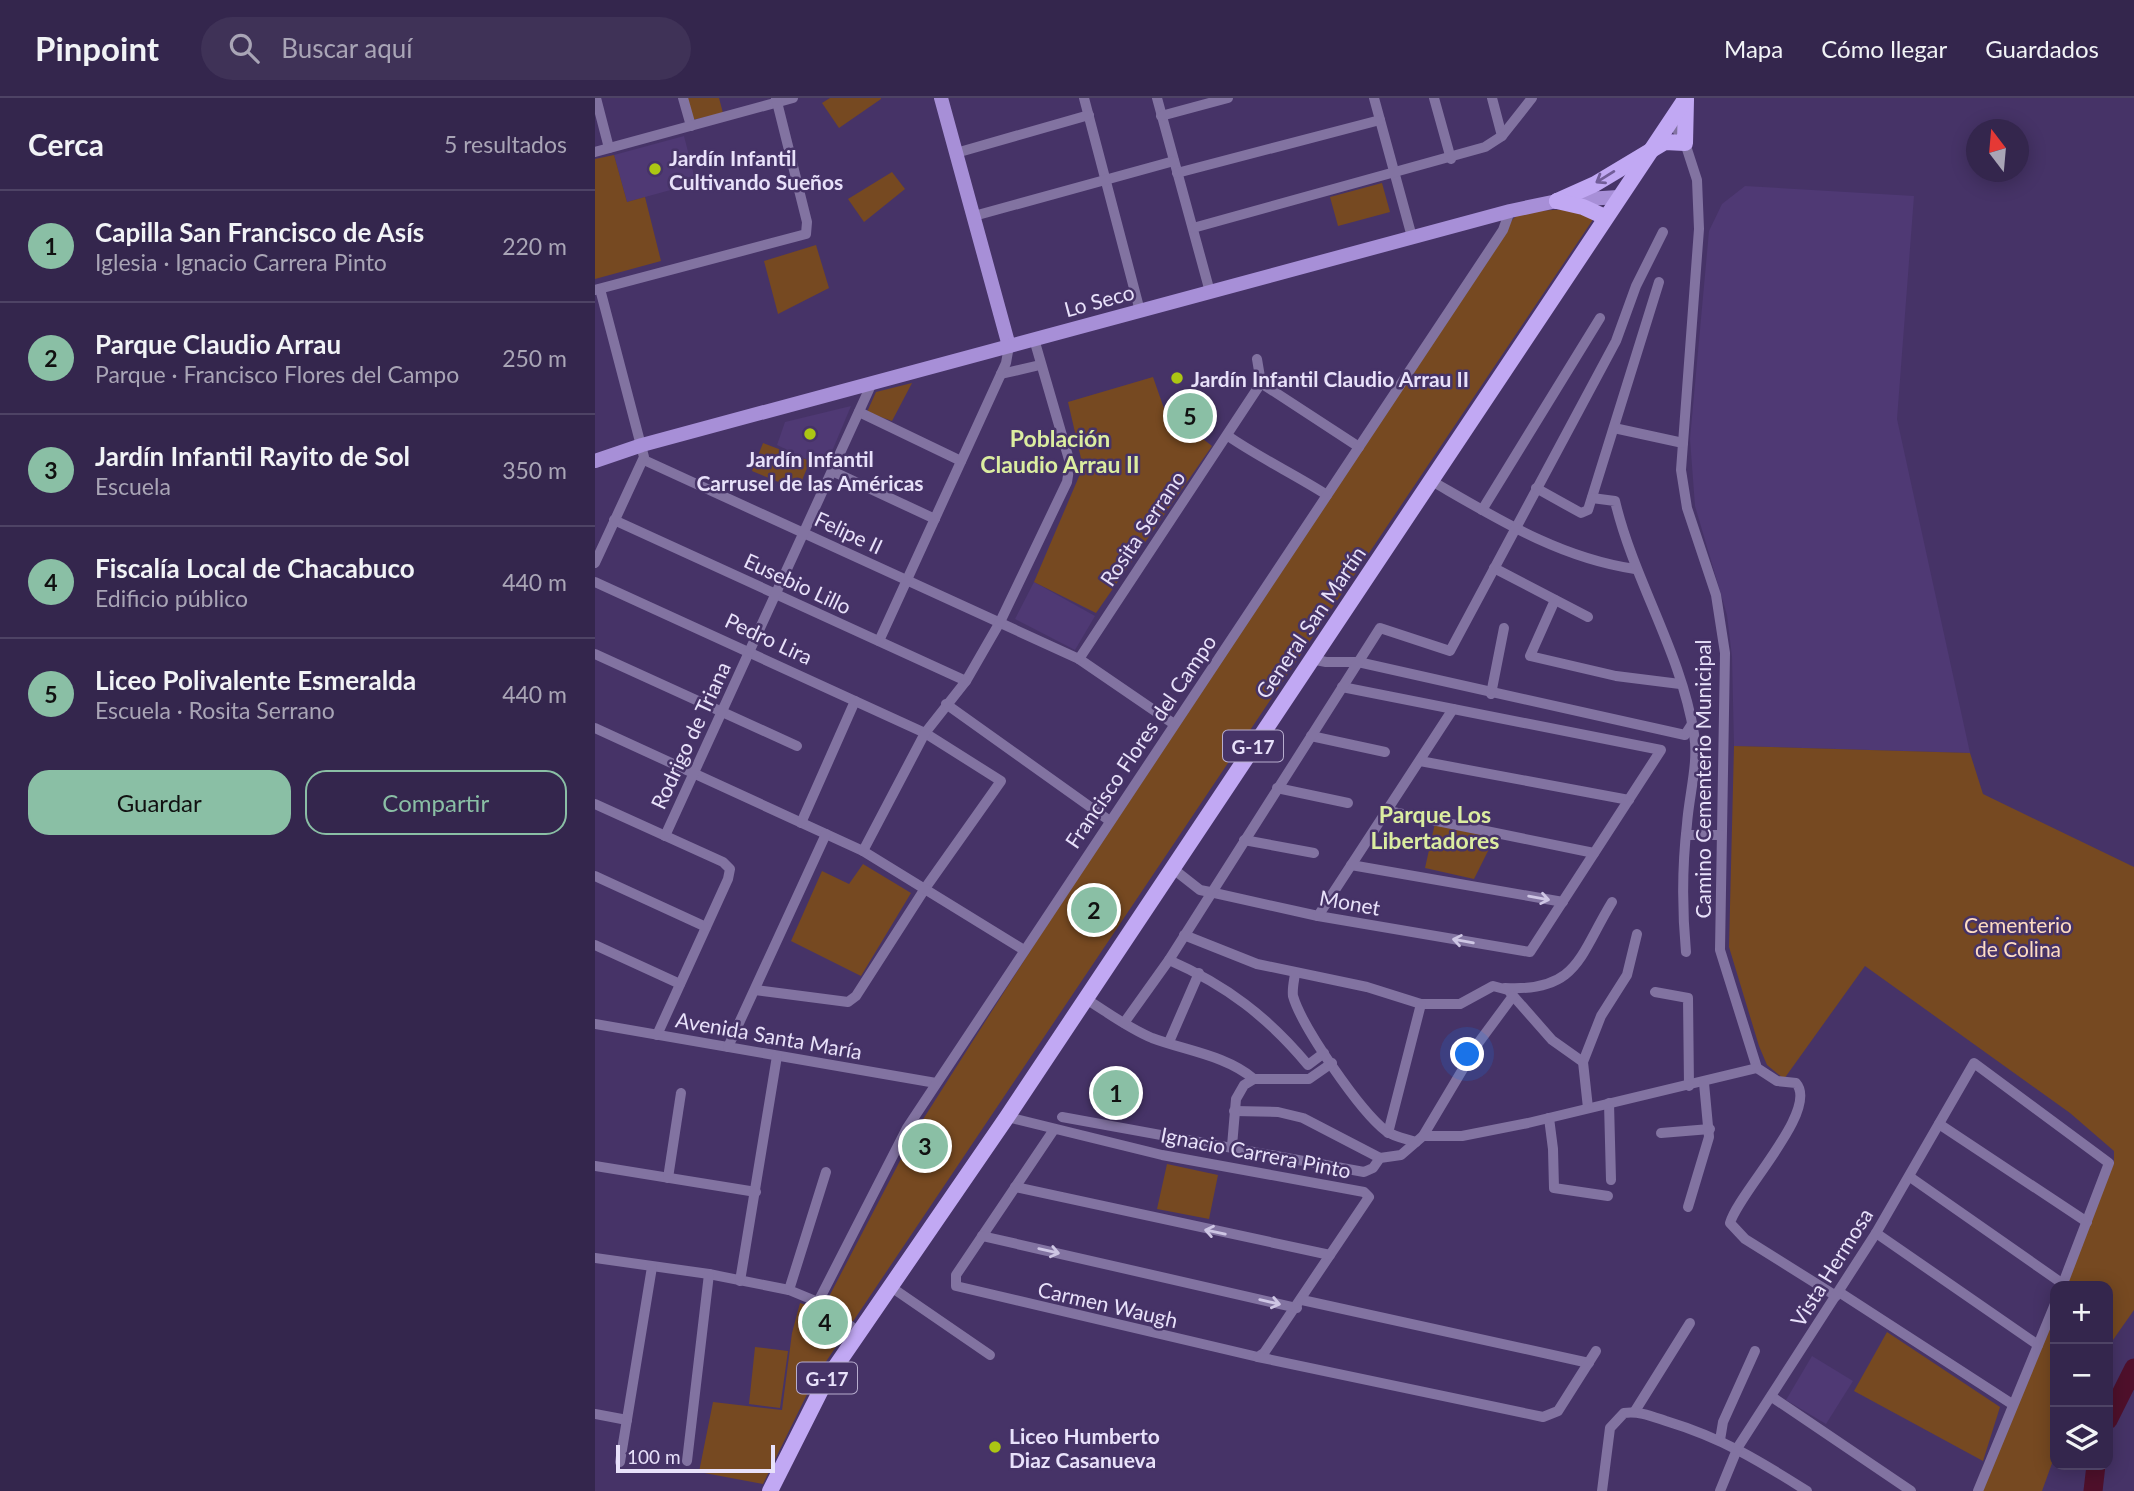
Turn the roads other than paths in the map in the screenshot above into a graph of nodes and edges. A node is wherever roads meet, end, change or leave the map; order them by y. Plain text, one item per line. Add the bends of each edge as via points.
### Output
1 (596, 98) edge
2 (683, 98) edge
3 (793, 98) edge
4 (941, 98) edge
5 (1084, 98) edge
6 (1157, 98) edge
7 (1228, 98) edge
8 (1374, 98) edge
9 (1434, 98) edge
10 (1492, 98) edge
11 (1532, 98) edge
12 (1686, 98) edge
13 (777, 101) edge
14 (1089, 115) junction
15 (1161, 116) junction
16 (1380, 120) junction
17 (1671, 121) junction
18 (691, 126) junction
19 (1502, 136) junction
20 (1685, 143) junction
21 (609, 148) junction
22 (1651, 148) junction
23 (595, 152) edge
24 (957, 153) junction
25 (1451, 159) junction
26 (1174, 161) junction
27 (1177, 173) junction
28 (1395, 174) junction
29 (1105, 180) junction
30 (1618, 197) junction
31 (1557, 201) junction
32 (1510, 211) junction
33 (974, 216) junction
34 (1605, 216) junction
35 (1193, 228) junction
36 (1663, 232) dead end
37 (1412, 237) junction
38 (1659, 282) dead end
39 (598, 289) edge
40 (1210, 292) junction
41 (1140, 311) junction
42 (1600, 318) dead end
43 (1034, 339) junction
44 (1009, 346) junction
45 (1257, 359) dead end
46 (1040, 365) junction
47 (1001, 374) junction
48 (872, 383) junction
49 (1261, 383) junction
50 (859, 412) junction
51 (1614, 428) junction
52 (1228, 436) junction
53 (1683, 443) junction
54 (1359, 447) junction
55 (643, 453) junction
56 (595, 461) edge
57 (961, 461) junction
58 (832, 471) junction
59 (1430, 480) junction
60 (1537, 488) junction
61 (1327, 495) junction
62 (1592, 498) junction
63 (1482, 510) junction
64 (935, 519) junction
65 (614, 520) junction
66 (1515, 528) junction
67 (804, 533) junction
68 (595, 563) edge
69 (1494, 568) junction
70 (1635, 569) junction
71 (907, 580) junction
72 (595, 582) edge
73 (776, 594) junction
74 (1555, 600) junction
75 (1588, 617) dead end
76 (1000, 622) junction
77 (1504, 628) dead end
78 (879, 641) junction
79 (749, 652) junction
80 (595, 654) edge
81 (1079, 659) junction
82 (1311, 659) junction
83 (1358, 662) junction
84 (966, 681) junction
85 (1680, 684) junction
86 (1342, 687) junction
87 (1491, 694) junction
88 (855, 701) junction
89 (946, 704) junction
90 (1453, 709) junction
91 (722, 712) junction
92 (1174, 724) junction
93 (1692, 724) junction
94 (595, 728) edge
95 (925, 733) junction
96 (1311, 736) junction
97 (797, 746) dead end
98 (1385, 752) dead end
99 (1420, 761) junction
100 (693, 774) junction
101 (1277, 788) junction
102 (1629, 800) junction
103 (1348, 803) dead end
104 (595, 804) edge
105 (1388, 811) junction
106 (1110, 821) junction
107 (801, 823) junction
108 (826, 834) junction
109 (1686, 835) junction
110 (1721, 835) junction
111 (665, 836) junction
112 (1244, 840) junction
113 (863, 851) junction
114 (1314, 853) dead end
115 (1594, 853) junction
116 (1351, 865) junction
117 (1172, 868) junction
118 (595, 876) edge
119 (926, 887) junction
120 (1210, 892) junction
121 (1563, 902) junction
122 (1612, 902) dead end
123 (1318, 916) junction
124 (706, 927) junction
125 (1637, 934) dead end
126 (1184, 935) junction
127 (595, 945) edge
128 (1024, 950) junction
129 (1686, 952) dead end
130 (1169, 960) junction
131 (1199, 973) junction
132 (1295, 974) junction
133 (680, 984) junction
134 (1504, 988) junction
135 (755, 990) junction
136 (1655, 992) dead end
137 (1513, 996) junction
138 (1086, 999) junction
139 (1421, 1004) junction
140 (1124, 1023) junction
141 (595, 1024) edge
142 (657, 1035) junction
143 (1169, 1042) junction
144 (728, 1047) junction
145 (1324, 1053) junction
146 (778, 1056) junction
147 (1583, 1062) junction
148 (1332, 1063) junction
149 (1757, 1068) junction
150 (1254, 1079) junction
151 (936, 1083) junction
152 (1705, 1083) junction
153 (1689, 1086) junction
154 (681, 1093) dead end
155 (1609, 1103) junction
156 (1588, 1108) junction
157 (1234, 1111) junction
158 (1007, 1117) junction
159 (1062, 1117) dead end
160 (1549, 1118) junction
161 (1939, 1124) junction
162 (1710, 1129) junction
163 (1053, 1130) junction
164 (1388, 1133) junction
165 (1661, 1133) dead end
166 (1420, 1139) junction
167 (1232, 1146) junction
168 (1380, 1157) junction
169 (595, 1166) edge
170 (826, 1172) dead end
171 (1910, 1177) junction
172 (669, 1178) junction
173 (1611, 1180) dead end
174 (1015, 1187) junction
175 (756, 1192) junction
176 (1608, 1196) dead end
177 (1688, 1208) dead end
178 (2087, 1222) junction
179 (1876, 1233) junction
180 (982, 1236) junction
181 (1330, 1255) junction
182 (595, 1258) edge
183 (652, 1267) junction
184 (709, 1274) junction
185 (740, 1281) junction
186 (2057, 1281) edge
187 (2065, 1281) edge
188 (891, 1287) junction
189 (789, 1290) junction
190 (1837, 1294) junction
191 (818, 1302) junction
192 (1300, 1304) junction
193 (2050, 1316) edge
194 (1690, 1323) dead end
195 (860, 1333) junction
196 (2038, 1345) junction
197 (1596, 1351) dead end
198 (1755, 1351) dead end
199 (990, 1355) dead end
200 (1261, 1355) junction
201 (1589, 1363) junction
202 (1772, 1397) junction
203 (2012, 1404) junction
204 (1635, 1411) junction
205 (595, 1414) edge
206 (627, 1420) junction
207 (1720, 1440) junction
208 (1738, 1447) junction
209 (687, 1461) dead end
210 (620, 1462) dead end
211 (770, 1491) edge
212 (1602, 1491) edge
213 (1720, 1491) edge
214 (1807, 1491) edge
215 (1911, 1491) edge
216 (1978, 1491) edge

1 - 21 street
2 - 18 street
3 - 13 street
4 - 24 main road
5 - 14 street
6 - 15 street
7 - 15 street
8 - 16 street
9 - 25 street
10 - 19 street
11 - 19 street
12 - 17 main road, General San Martín / G-17
12 - 20 main road
13 - 18 street
13 - 39 street via 807,222 806,234
14 - 24 street
14 - 29 street
15 - 26 street
16 - 27 street
16 - 28 street
17 - 20 street, Camino Cementerio Municipal
17 - 22 main road, General San Martín / G-17
18 - 21 street
19 - 25 street
20 - 22 main road via 1665,142
20 - 53 street, Camino Cementerio Municipal via 1697,180 1699,229
21 - 23 street
22 - 30 main road, General San Martín / G-17
22 -> 31 main road via 1595,184
24 - 33 main road
25 - 28 street
26 - 27 street
26 - 29 street
27 - 35 street
28 - 35 street
28 - 37 street
29 - 33 street
29 - 41 street
30 - 31 main road, Lo Seco
30 - 34 main road, General San Martín / G-17
31 - 32 main road, Lo Seco
31 - 34 main road
32 - 37 main road, Lo Seco
32 - 54 street, Francisco Flores del Campo via 1503,230
33 - 44 main road
34 - 59 main road, General San Martín / G-17
35 - 40 street
36 - 60 street via 1616,341
37 - 40 main road, Lo Seco
38 - 51 street
39 - 55 street
40 - 41 main road, Lo Seco
41 - 43 main road, Lo Seco
42 - 63 street
43 - 44 main road, Lo Seco
43 - 46 street
44 - 47 street
44 - 48 main road, Lo Seco
45 - 49 street
46 - 47 street
46 - 76 street via 1070,463 1067,482
47 - 57 street
48 - 50 street, Rodrigo de Triana
48 - 55 main road, Lo Seco
49 - 52 street, Rosita Serrano
49 - 54 street
50 - 57 street
50 - 58 street, Rodrigo de Triana
51 - 53 street
51 - 62 street
52 - 61 street
52 - 81 street, Rosita Serrano
53 - 110 street, Camino Cementerio Municipal via 1684,496 1716,595 1725,653
54 - 61 street, Francisco Flores del Campo
55 - 56 main road, Lo Seco
55 - 65 street
55 - 67 street, Felipe II
57 - 64 street
58 - 64 street
58 - 67 street, Rodrigo de Triana
59 - 63 street
59 - 82 main road, General San Martín / G-17
60 - 62 street via 1582,513
60 - 66 street
61 - 92 street, Francisco Flores del Campo
62 - 70 street via 1615,502
63 - 66 street
64 - 71 street
65 - 68 street
65 - 73 street, Eusebio Lillo
66 - 69 street
66 - 70 street via 1570,554
67 - 71 street, Felipe II
67 - 73 street, Rodrigo de Triana
69 - 74 street
69 - 83 street via 1450,651 1380,628
70 - 85 street via 1666,638
71 - 76 street, Felipe II
71 - 78 street
72 - 79 street, Pedro Lira
73 - 78 street, Eusebio Lillo
73 - 79 street, Rodrigo de Triana
74 - 75 street
74 - 85 street via 1529,656 1616,676
76 - 81 street, Felipe II
76 - 84 street
77 - 87 street
78 - 84 street, Eusebio Lillo
79 - 88 street, Pedro Lira
79 - 91 street, Rodrigo de Triana
80 - 91 street
81 - 92 street, Felipe II
82 - 83 street
82 - 117 main road, General San Martín / G-17
83 - 86 street
83 - 87 street
84 - 89 street
85 - 93 street
86 - 90 street
86 - 96 street
87 - 93 street via 1685,735
88 - 95 street, Pedro Lira
88 - 107 street
89 - 95 street
89 - 106 street
90 - 99 street
90 - 102 street via 1661,750
91 - 97 street
91 - 100 street, Rodrigo de Triana
92 - 106 street, Francisco Flores del Campo
93 - 109 street via 1695,755
94 - 100 street
95 - 113 street
95 - 119 street, Pedro Lira via 1001,781
96 - 98 street
96 - 101 street
99 - 102 street
99 - 105 street
100 - 107 street
100 - 111 street, Rodrigo de Triana
101 - 103 street
101 - 112 street
102 - 115 street
104 - 111 street
105 - 115 street
105 - 116 street
106 - 128 street, Francisco Flores del Campo
107 - 108 street
108 - 113 street
108 - 135 street
109 - 110 street
109 - 129 street via 1682,902
110 - 149 street, Camino Cementerio Municipal via 1720,950
111 - 124 street via 730,869
112 - 114 street
112 - 120 street
113 - 119 street
115 - 121 street
116 -> 121 street
116 - 123 street
117 - 120 street, Monet via 1200,890
117 - 138 main road, General San Martín / G-17
118 - 124 street
119 - 128 street
119 - 135 street via 848,1002
120 - 123 street, Monet
120 - 126 street
121 -> 123 street, Monet via 1530,952
122 - 134 street via 1563,979 1542,986
124 - 133 street
125 - 147 street via 1631,965 1601,1016
126 - 130 street
126 - 132 street via 1235,957
127 - 133 street
128 - 151 street, Francisco Flores del Campo
130 - 131 street
130 - 140 street
131 - 143 street
131 - 145 street via 1260,1013 1308,1065
132 - 139 street via 1367,987
132 - 145 street via 1294,999
133 - 142 street
134 - 137 street
134 - 139 street via 1489,987 1460,1004
135 - 144 street
136 - 153 street via 1688,998
137 - 147 street via 1552,1040
137 - 166 street
138 - 140 street
138 - 158 main road, General San Martín / G-17
139 - 164 street
140 - 143 street
141 - 142 street, Avenida Santa María
142 - 144 street, Avenida Santa María
143 - 150 street via 1241,1069
144 - 146 street, Avenida Santa María
145 - 148 street
146 - 151 street, Avenida Santa María
146 - 175 street
147 - 156 street
148 - 150 street via 1303,1080
148 - 164 street
149 - 152 street
149 - 190 street via 1777,1081 1796,1083 1802,1102 1730,1223 1745,1239
150 - 157 street via 1238,1094
151 - 191 street, Francisco Flores del Campo via 907,1128
152 - 153 street
152 - 162 street
153 - 155 street
154 - 172 street
155 - 156 street
155 - 173 street
156 - 160 street
157 - 167 street
157 - 168 street via 1303,1118
158 - 163 street, Ignacio Carrera Pinto
158 - 188 main road, General San Martín / G-17
159 - 167 street
160 - 166 street via 1462,1136
160 - 176 street via 1554,1188
161 - 171 street, Vista Hermosa
161 - 178 street
161 - 178 street, Vista Hermosa via 1974,1063 2109,1163
162 - 165 street
162 - 177 street
163 - 174 street
163 - 181 street, Ignacio Carrera Pinto via 1364,1192 1369,1195 1367,1202
164 - 166 street
166 - 168 street via 1401,1155
167 - 168 street via 1359,1172 1373,1168
169 - 172 street
170 - 189 street
171 - 179 street, Vista Hermosa
171 - 186 street
172 - 175 street
174 - 180 street
181 -> 174 street
175 - 185 street
178 - 187 street
179 - 190 street, Vista Hermosa
179 - 196 street
180 -> 192 street
180 - 200 street, Carmen Waugh via 956,1275 954,1283 961,1289
181 - 192 street
182 - 183 street
183 - 184 street
183 - 206 street
184 - 185 street
184 - 209 street
185 - 189 street
188 - 195 main road, General San Martín / G-17
188 - 199 street
189 - 191 street
190 - 202 street, Vista Hermosa
190 - 203 street
191 - 195 street
192 - 200 street
192 - 201 street
193 - 196 street
194 - 204 street
195 - 211 main road, General San Martín / G-17 via 825,1382
196 - 203 street
197 - 201 street
198 - 207 street via 1723,1422
200 - 201 street via 1543,1417 1558,1410
202 - 208 street, Vista Hermosa
202 - 215 street
203 - 216 street
204 - 207 street
204 - 212 street via 1624,1413 1610,1428
205 - 206 street
206 - 210 street
207 - 208 street
208 - 213 street, Vista Hermosa
208 - 214 street

